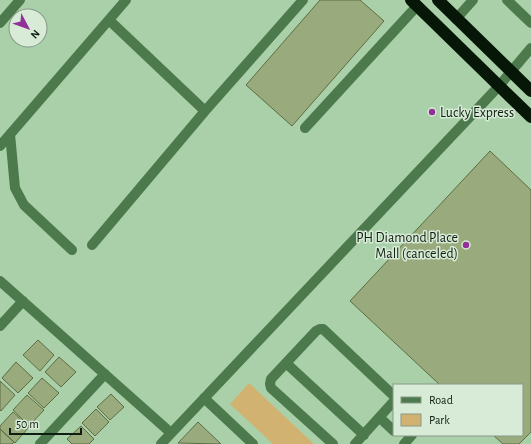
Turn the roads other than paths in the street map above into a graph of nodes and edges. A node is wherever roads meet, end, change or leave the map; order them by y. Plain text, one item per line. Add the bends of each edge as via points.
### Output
1 (126, 0) edge
2 (303, 0) edge
3 (438, 0) edge
4 (474, 0) edge
5 (507, 0) edge
6 (16, 1) edge
7 (414, 3) edge
8 (456, 19) junction
9 (109, 20) junction
10 (0, 23) edge
11 (531, 23) edge
12 (531, 48) edge
13 (511, 72) junction
14 (498, 86) junction
15 (531, 91) edge
16 (205, 111) junction
17 (531, 117) edge
18 (305, 128) dead end
19 (4, 138) edge
20 (92, 245) dead end
21 (72, 250) dead end
22 (0, 281) edge
23 (23, 301) junction
24 (0, 326) edge
25 (286, 363) junction
26 (105, 374) junction
27 (393, 395) edge
28 (204, 398) junction
29 (393, 402) edge
30 (380, 418) junction
31 (393, 430) edge
32 (172, 433) junction
33 (364, 435) junction
34 (40, 444) edge
35 (161, 444) edge
36 (253, 444) edge
37 (333, 444) edge
38 (355, 444) edge

1 - 9 street
2 - 16 street
3 - 8 highway
4 - 8 street
5 - 11 street
6 - 10 street
7 - 14 highway
7 - 18 street
8 - 13 highway
9 - 16 street
9 - 19 street
12 - 13 street
13 - 14 street
13 - 15 highway
14 - 17 highway
14 - 28 street
16 - 20 street
19 - 21 street via 19,198
22 - 23 street
23 - 24 street
23 - 26 street
25 - 27 street via 316,331 323,329
25 - 33 street
25 - 37 street via 271,379 271,388
26 - 32 street
26 - 34 street
28 - 32 street
28 - 36 street
29 - 30 street
30 - 31 street
30 - 33 street
32 - 35 street
33 - 38 street

